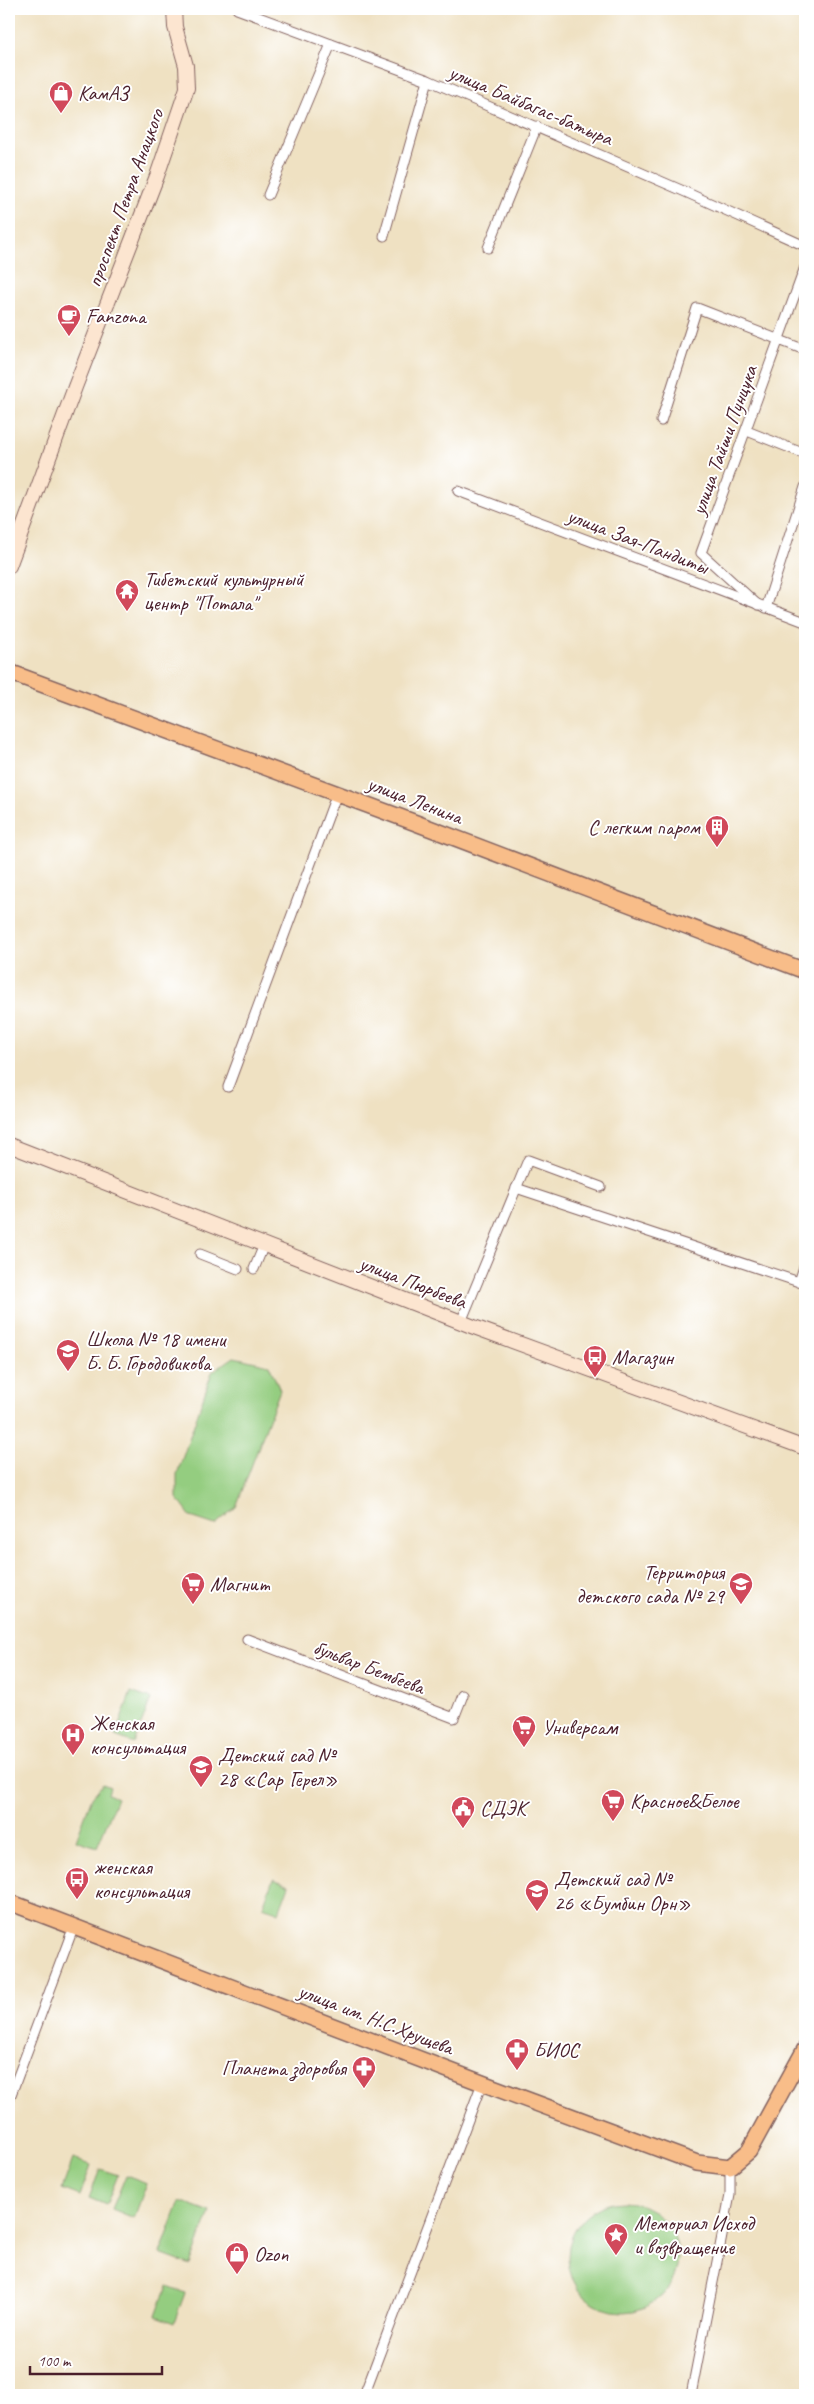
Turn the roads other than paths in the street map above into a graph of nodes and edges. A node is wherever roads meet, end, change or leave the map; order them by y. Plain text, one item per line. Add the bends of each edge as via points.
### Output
1 (238, 9) edge
2 (177, 10) edge
3 (331, 44) junction
4 (428, 80) junction
5 (537, 126) junction
6 (268, 195) dead end
7 (384, 236) dead end
8 (805, 246) edge
9 (488, 248) dead end
10 (805, 266) edge
11 (779, 340) junction
12 (805, 350) edge
13 (661, 421) dead end
14 (747, 431) junction
15 (805, 454) edge
16 (805, 487) edge
17 (458, 491) dead end
18 (9, 566) edge
19 (762, 606) junction
20 (805, 622) edge
21 (9, 672) edge
22 (337, 793) junction
23 (805, 971) edge
24 (228, 1087) dead end
25 (9, 1145) edge
26 (601, 1187) dead end
27 (516, 1188) junction
28 (264, 1245) junction
29 (200, 1254) dead end
30 (805, 1264) edge
31 (238, 1269) dead end
32 (254, 1269) dead end
33 (802, 1283) edge
34 (462, 1322) junction
35 (805, 1448) edge
36 (247, 1639) dead end
37 (463, 1695) dead end
38 (9, 1902) edge
39 (74, 1926) junction
40 (805, 2049) edge
41 (482, 2083) junction
42 (9, 2100) edge
43 (730, 2167) junction
44 (364, 2395) edge
45 (691, 2395) edge

1 - 3 street, улица Байбагас-батыра
2 - 18 main road, проспект Петра Анацкого via 175,27 186,66 187,88 157,176
3 - 4 street, улица Байбагас-батыра
3 - 6 street
4 - 5 street, улица Байбагас-батыра
4 - 7 street
5 - 8 street, улица Байбагас-батыра
5 - 9 street
10 - 11 street, улица Тайши Пунцука
11 - 12 street
11 - 13 street via 698,308
11 - 14 street, улица Тайши Пунцука
14 - 15 street
14 - 19 street, улица Тайши Пунцука via 701,553
16 - 19 street
17 - 19 street, улица Зая-Пандиты
19 - 20 street, улица Зая-Пандиты
21 - 22 main road, улица Ленина
22 - 23 main road, улица Ленина
22 - 24 street
25 - 28 main road, улица Пюрбеева
26 - 27 street via 528,1160
27 - 33 street
27 - 34 street
28 - 32 street
28 - 34 main road, улица Пюрбеева
29 - 31 street
30 - 33 street
34 - 35 main road, улица Пюрбеева
36 - 37 street, бульвар Бембеева via 454,1718
38 - 39 main road, улица им. Н.С.Хрущева
39 - 41 main road, улица им. Н.С.Хрущева
39 - 42 street
40 - 43 main road via 749,2150
41 - 43 main road, улица им. Н.С.Хрущева via 697,2163
41 - 44 street
43 - 45 street via 730,2195

